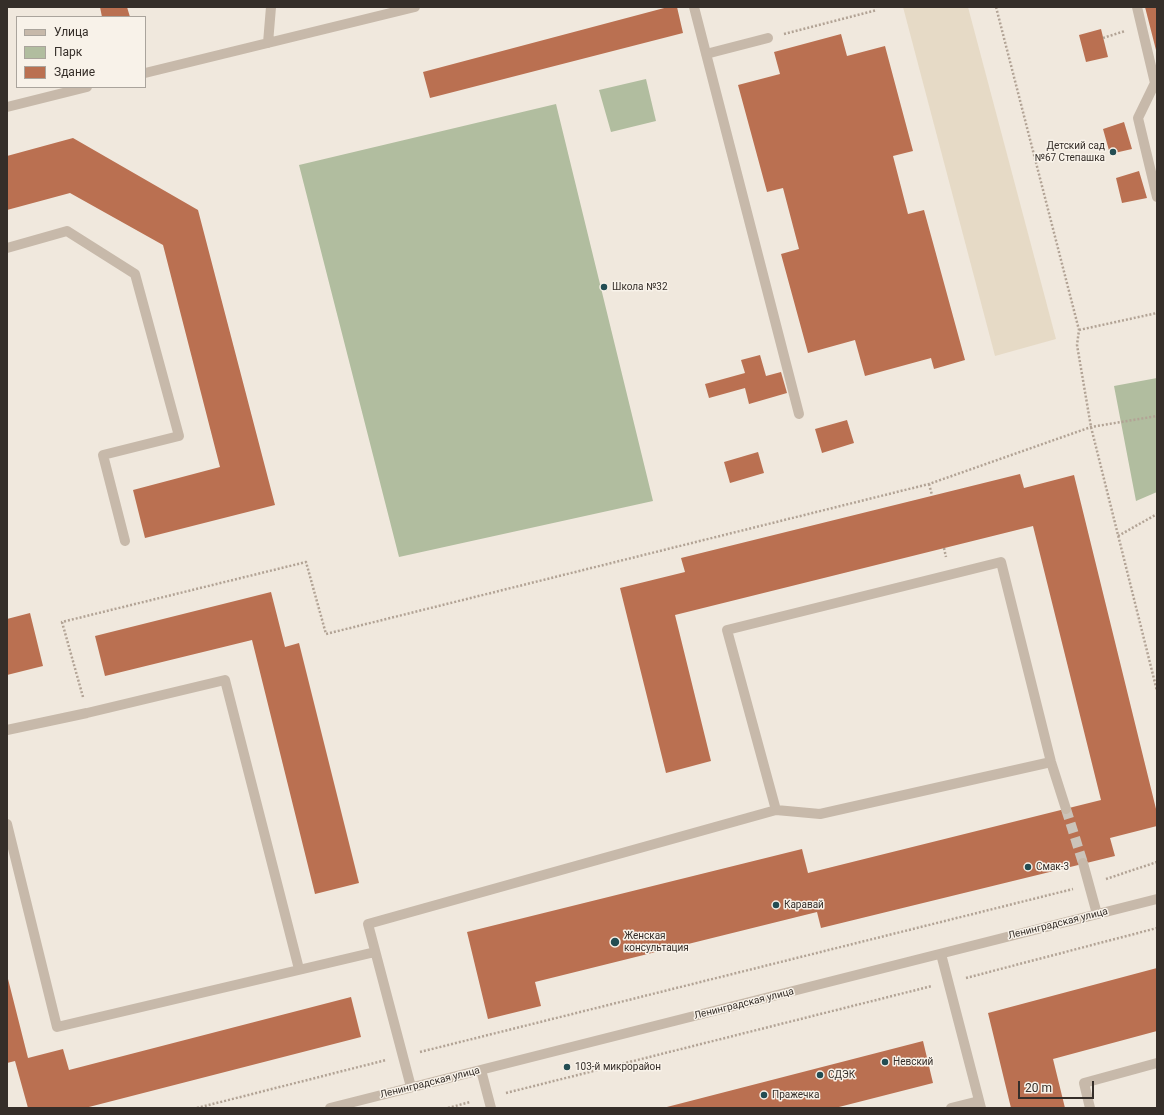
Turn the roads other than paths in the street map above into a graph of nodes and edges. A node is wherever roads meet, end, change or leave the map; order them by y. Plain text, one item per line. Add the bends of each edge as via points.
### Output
1 (271, 7) edge
2 (415, 7) edge
3 (694, 7) edge
4 (1137, 7) edge
5 (768, 38) road end
6 (268, 43) junction
7 (706, 54) junction
8 (146, 73) edge
9 (83, 88) edge
10 (7, 107) edge
11 (1157, 197) edge
12 (7, 248) edge
13 (799, 414) dead end
14 (125, 541) dead end
15 (7, 730) edge
16 (1051, 762) junction
17 (1066, 809) tunnel mouth
18 (776, 810) junction
19 (7, 824) edge
20 (1083, 863) tunnel mouth
21 (1157, 899) edge
22 (1097, 914) junction
23 (375, 952) junction
24 (941, 954) junction
25 (299, 969) junction
26 (1157, 1063) edge
27 (481, 1070) junction
28 (411, 1087) junction
29 (979, 1106) edge
30 (330, 1108) edge
31 (491, 1108) edge
32 (951, 1108) edge
33 (1090, 1108) edge

1 - 6 street
2 - 6 street
3 - 7 street
4 - 11 street via 1155,83 1138,118
5 - 7 street
6 - 8 street
7 - 13 street
9 - 10 street
12 - 14 street via 67,231 135,274 179,436 103,455
15 - 25 street via 225,680
16 - 17 street
16 - 18 street via 820,814
16 - 18 street via 1001,562 727,630
18 - 23 street via 368,924
19 - 25 street via 57,1027
20 - 22 street
21 - 22 street, Ленинградская улица
22 - 24 street, Ленинградская улица
23 - 25 street
23 - 28 street
24 - 27 street, Ленинградская улица
24 - 29 street
26 - 33 street via 1084,1083
27 - 28 street, Ленинградская улица
27 - 31 street
28 - 30 street, Ленинградская улица
29 - 32 street

